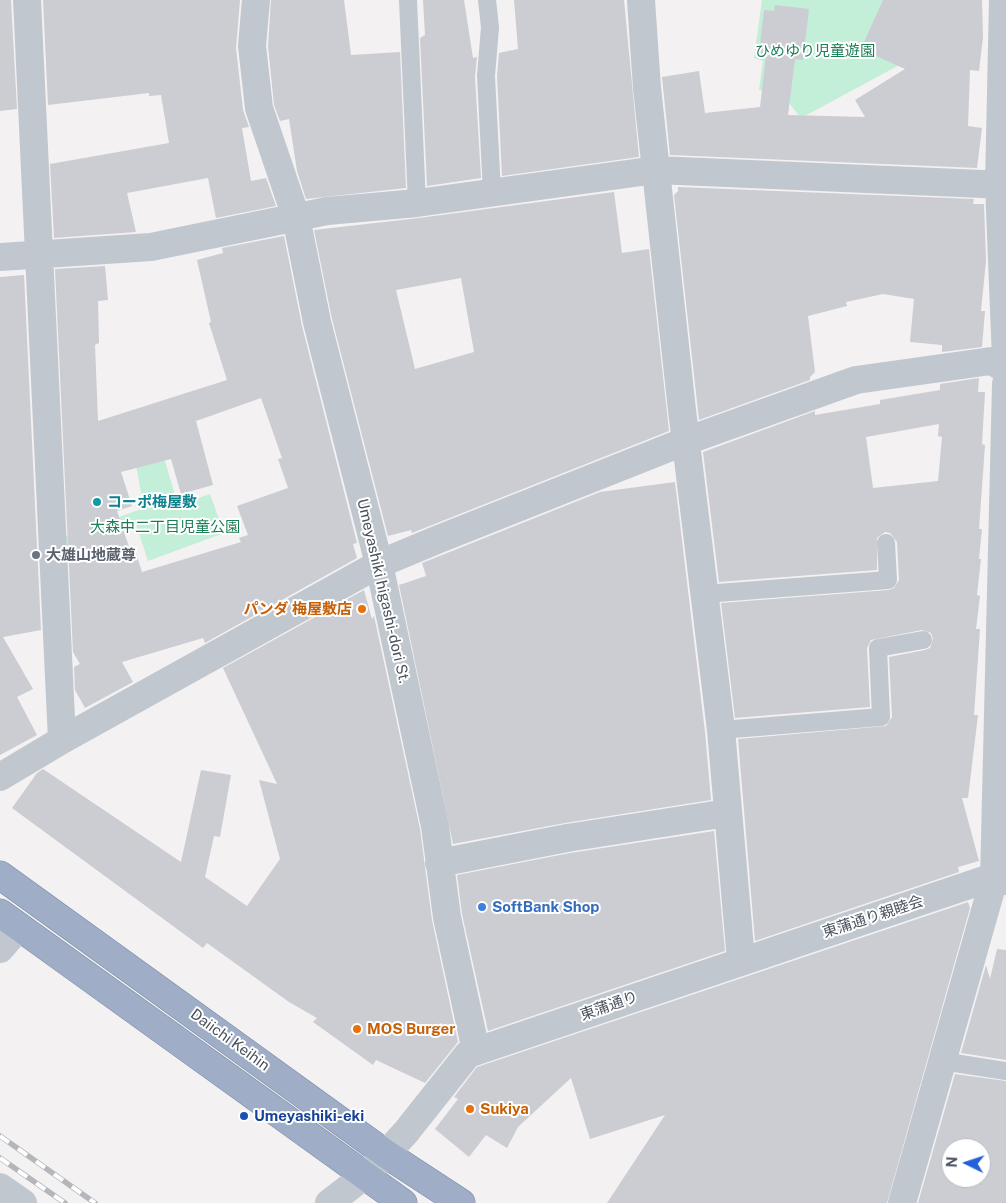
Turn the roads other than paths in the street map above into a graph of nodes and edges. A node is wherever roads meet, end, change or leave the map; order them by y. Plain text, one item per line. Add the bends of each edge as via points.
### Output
1 (27, 0) edge
2 (256, 0) edge
3 (408, 0) edge
4 (487, 0) edge
5 (641, 0) edge
6 (1003, 0) edge
7 (656, 170) junction
8 (1002, 185) edge
9 (492, 192) junction
10 (417, 202) junction
11 (296, 216) junction
12 (38, 256) junction
13 (0, 257) edge
14 (1006, 360) edge
15 (1006, 369) edge
16 (1006, 384) edge
17 (686, 441) junction
18 (886, 543) dead end
19 (379, 564) junction
20 (704, 594) junction
21 (922, 640) dead end
22 (1002, 712) edge
23 (721, 730) junction
24 (62, 740) junction
25 (0, 777) edge
26 (727, 813) junction
27 (439, 862) junction
28 (0, 874) edge
29 (1000, 880) edge
30 (10, 920) edge
31 (0, 949) edge
32 (741, 960) junction
33 (476, 1051) junction
34 (942, 1061) junction
35 (1006, 1071) edge
36 (386, 1154) junction
37 (364, 1176) junction
38 (0, 1188) edge
39 (22, 1203) edge
40 (329, 1203) edge
41 (403, 1203) edge
42 (461, 1203) edge
43 (902, 1203) edge

1 - 12 street
2 - 11 street, Umeyashiki higashi-dori St. via 252,46 260,108
3 - 10 lane
4 - 9 lane via 490,27 486,76
5 - 7 street
6 - 8 street
7 - 8 street
7 - 9 street
7 - 17 street
8 - 14 street
9 - 10 street
10 - 11 street
11 - 12 street via 151,246
11 - 19 street, Umeyashiki higashi-dori St. via 317,322
12 - 13 street
12 - 24 street
15 - 17 street via 991,361 856,380
16 - 22 street
17 - 19 street
17 - 20 street
18 - 20 lane via 888,580
19 - 24 street
19 - 27 street, Umeyashiki higashi-dori St. via 435,826
20 - 23 street
21 - 23 lane via 878,648 881,717
22 - 29 street
23 - 26 street
24 - 25 street
26 - 27 street
26 - 32 street
27 - 33 street, Umeyashiki higashi-dori St. via 447,917
28 - 36 highway, Daiichi Keihin
29 - 32 street, 東蒲通り親睦会 via 984,880
29 - 34 street
30 - 31 street
30 - 37 highway
32 - 33 street, 東蒲通り
33 - 36 street via 468,1054
34 - 35 lane
34 - 43 street
36 - 37 street
36 - 42 highway, Daiichi Keihin
37 - 40 street
37 - 41 highway
38 - 39 street

